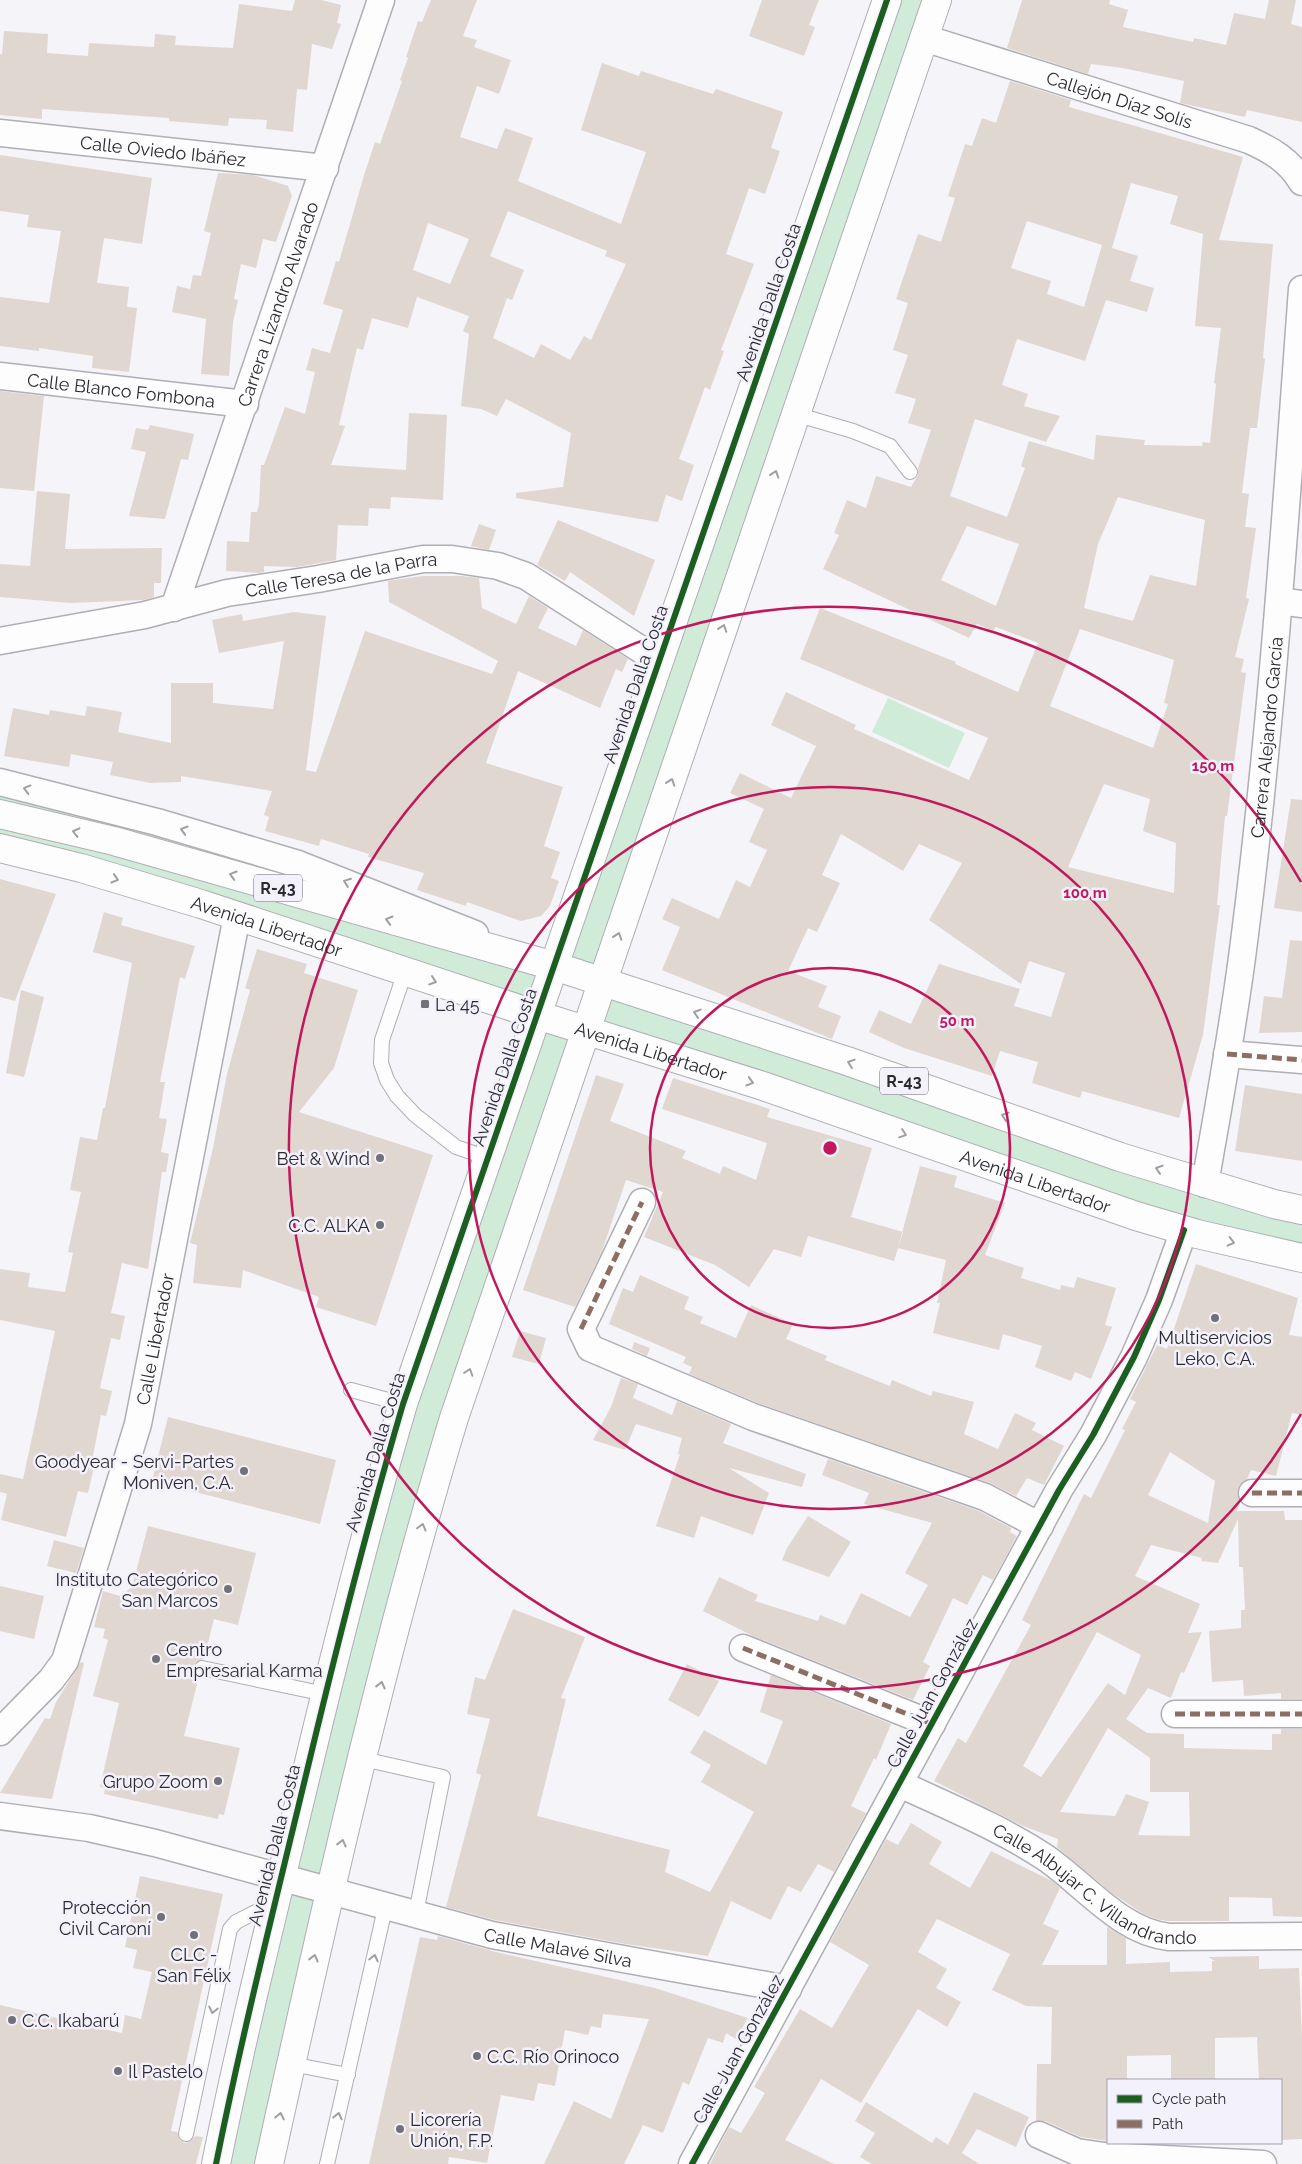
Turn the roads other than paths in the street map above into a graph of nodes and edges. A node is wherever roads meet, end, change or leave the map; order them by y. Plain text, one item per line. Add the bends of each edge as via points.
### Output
1 (381, 0) edge
2 (887, 0) edge
3 (937, 0) edge
4 (924, 38) junction
5 (0, 133) edge
6 (325, 168) junction
7 (1302, 182) edge
8 (1302, 289) edge
9 (0, 376) edge
10 (245, 404) junction
11 (795, 414) junction
12 (910, 472) dead end
13 (1290, 602) edge
14 (174, 608) junction
15 (0, 641) edge
16 (659, 661) junction
17 (0, 782) edge
18 (0, 814) edge
19 (0, 848) edge
20 (237, 916) junction
21 (554, 966) junction
22 (405, 972) junction
23 (603, 982) junction
24 (537, 1015) junction
25 (586, 1030) junction
26 (1227, 1054) junction
27 (1302, 1060) edge
28 (488, 1158) junction
29 (1205, 1184) junction
30 (642, 1202) dead end
31 (1302, 1210) edge
32 (1184, 1230) junction
33 (1302, 1258) edge
34 (351, 1390) dead end
35 (404, 1404) junction
36 (1252, 1493) dead end
37 (1302, 1494) edge
38 (1040, 1526) junction
39 (742, 1648) dead end
40 (202, 1668) dead end
41 (325, 1694) junction
42 (1175, 1714) dead end
43 (1302, 1714) edge
44 (932, 1724) junction
45 (0, 1732) edge
46 (363, 1759) junction
47 (900, 1784) junction
48 (0, 1816) edge
49 (278, 1889) junction
50 (331, 1890) junction
51 (386, 1904) junction
52 (416, 1913) junction
53 (1302, 1936) edge
54 (788, 1989) junction
55 (291, 2064) junction
56 (348, 2075) junction
57 (186, 2134) dead end
58 (1039, 2134) dead end
59 (216, 2164) edge
60 (269, 2164) edge
61 (327, 2164) edge
62 (692, 2164) edge
63 (1263, 2164) edge

1 - 6 street, Carrera Lizandro Alvarado
2 - 16 street, Avenida Dalla Costa
3 - 4 street
4 - 7 street, Callejón Díaz Solís via 1249,140 1273,151 1291,166
4 - 11 street
5 - 6 street, Calle Oviedo Ibáñez
6 - 10 street, Carrera Lizandro Alvarado
8 - 13 street, Carrera Alejandro García
9 - 10 street, Calle Blanco Fombona
10 - 14 street, Carrera Lizandro Alvarado
11 - 12 lane via 890,446
23 -> 11 street
13 - 26 street, Carrera Alejandro García
14 - 15 street, Calle Teresa de la Parra
14 - 16 street, Calle Teresa de la Parra via 227,594 423,559 478,562 526,576
16 - 21 street, Avenida Dalla Costa
21 -> 17 street, R-43 via 298,864 157,822
21 -> 18 street, R-43 via 114,841
19 -> 20 street, Avenida Libertador / R-43 via 81,868
20 - 22 street, Avenida Libertador / R-43
20 - 45 street, Calle Libertador via 138,1424 65,1661
21 - 23 street, R-43
21 - 24 street, Avenida Dalla Costa
22 -> 24 street, Avenida Libertador / R-43
22 - 28 lane via 382,1040 381,1063 387,1080 415,1115 456,1147
23 - 25 street
29 -> 23 street, R-43
24 - 25 street, Avenida Libertador / R-43
24 - 28 street, Avenida Dalla Costa
25 -> 32 street, Avenida Libertador / R-43 via 764,1086 1065,1192
46 -> 25 street via 395,1623 454,1418
26 - 27 street
26 - 29 street, Carrera Alejandro García
28 - 35 street, Avenida Dalla Costa
29 - 31 street, R-43
30 - 38 street via 580,1329 590,1348 753,1417 986,1497
32 -> 33 street, Avenida Libertador / R-43
32 - 38 street, Calle Juan González via 1134,1357
34 - 35 lane
35 - 41 street, Avenida Dalla Costa via 373,1507
36 - 37 street
38 - 44 street, Calle Juan González
39 - 44 street
40 - 41 lane
41 - 49 street, Avenida Dalla Costa
42 - 43 street
44 - 47 street, Calle Juan González
50 -> 46 street
46 - 52 lane via 443,1777
47 - 53 street, Calle Albujar C. Villandrando via 1046,1858 1116,1913 1153,1936
47 - 54 street, Calle Juan González
48 - 49 street, Calle Malavé Silva via 98,1830
49 - 50 street, Calle Malavé Silva
49 -> 57 lane via 230,1929
49 - 59 street, Avenida Dalla Costa
50 - 51 street, Calle Malavé Silva
55 -> 50 street
51 - 52 street, Calle Malavé Silva
56 -> 51 lane
52 - 54 street, Calle Malavé Silva via 502,1937
54 - 62 street, Calle Juan González
55 - 56 lane
60 -> 55 street
61 -> 56 lane
58 - 63 street via 1077,2152 1104,2156

